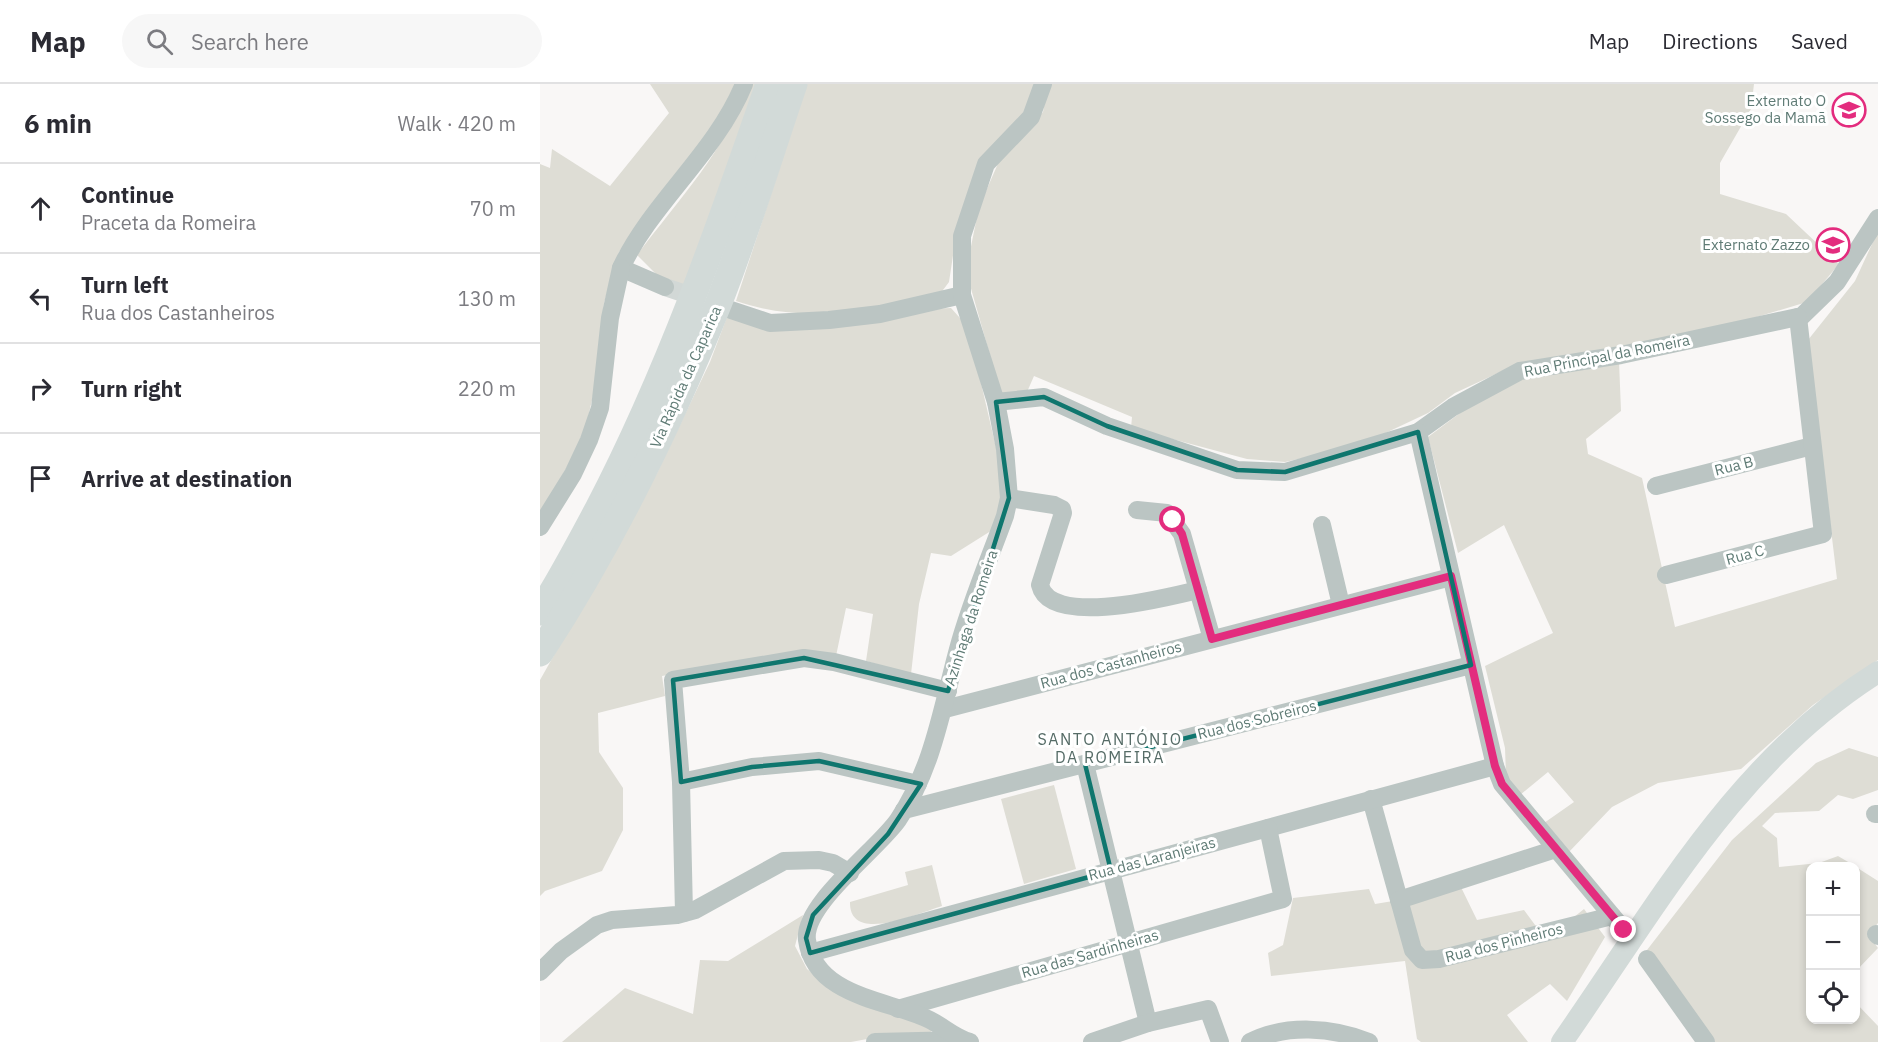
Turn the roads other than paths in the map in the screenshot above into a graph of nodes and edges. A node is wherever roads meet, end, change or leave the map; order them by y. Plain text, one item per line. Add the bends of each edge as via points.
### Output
1 (744, 84) edge
2 (769, 84) edge
3 (794, 84) edge
4 (1043, 84) edge
5 (1878, 218) edge
6 (621, 268) junction
7 (665, 287) tunnel mouth
8 (962, 295) junction
9 (731, 310) dead end
10 (1798, 317) junction
11 (996, 402) junction
12 (1418, 432) junction
13 (1812, 446) junction
14 (1656, 486) dead end
15 (1009, 498) junction
16 (1137, 510) dead end
17 (1322, 525) dead end
18 (540, 527) edge
19 (1666, 575) dead end
20 (1451, 576) junction
21 (1198, 590) junction
22 (1341, 605) junction
23 (540, 612) edge
24 (1212, 639) junction
25 (540, 653) edge
26 (1471, 665) junction
27 (1878, 672) edge
28 (1878, 682) edge
29 (946, 700) junction
30 (1085, 764) junction
31 (1495, 766) junction
32 (681, 782) junction
33 (918, 783) junction
34 (1371, 799) junction
35 (904, 810) junction
36 (1268, 828) junction
37 (1556, 849) junction
38 (1111, 871) junction
39 (850, 873) junction
40 (1399, 900) junction
41 (684, 913) junction
42 (1129, 943) junction
43 (810, 953) junction
44 (1647, 959) dead end
45 (540, 972) edge
46 (898, 1009) junction
47 (1148, 1023) junction
48 (966, 1041) edge
49 (875, 1042) edge
50 (1092, 1042) edge
51 (1220, 1042) edge
52 (1250, 1042) edge
53 (1369, 1042) edge
54 (1562, 1042) edge
55 (1572, 1042) edge
56 (1706, 1042) edge

1 - 6 street via 702,156 630,248
2 - 23 highway, Via Rápida da Caparica via 698,285 648,408 588,528
3 - 25 highway, Via Rápida da Caparica via 719,302 668,421 608,540
4 - 8 street, Azinhaga da Romeira via 1031,117 986,164 962,236
5 - 10 street, Rua Principal da Romeira via 1837,282
6 - 7 street
6 - 18 street via 610,318 600,408 573,474
8 - 9 street via 880,314 817,320 770,323
8 - 11 street, Azinhaga da Romeira
10 - 12 street, Rua Principal da Romeira via 1621,355 1520,371 1453,407
10 - 13 street
11 - 12 street, Rua Principal da Romeira via 1044,397 1107,426 1237,470 1285,472
11 - 15 street, Azinhaga da Romeira
12 - 20 street
13 - 14 street, Rua B
13 - 19 street, Rua C via 1823,534
15 - 21 street via 1054,505 1064,513 1040,585 1049,600 1085,609 1105,608
15 - 29 street, Azinhaga da Romeira via 962,638
16 - 21 street via 1163,511 1173,520 1182,534
17 - 22 street
20 - 22 street, Rua dos Castanheiros
20 - 26 street
21 - 24 street
22 - 24 street, Rua dos Castanheiros
24 - 29 street, Rua dos Castanheiros
26 - 30 street, Rua dos Sobreiros
26 - 31 street
27 - 54 main road via 1830,705 1791,739 1713,823
28 - 55 main road via 1802,740 1735,809 1683,876
29 - 32 street via 834,662 804,658 673,680
29 - 33 street, Azinhaga da Romeira
30 - 35 street, Rua dos Sobreiros
30 - 38 street
31 - 34 street, Rua das Laranjeiras
31 - 37 street via 1502,784
32 - 33 street via 752,767 819,761
32 - 41 street
33 - 35 street, Azinhaga da Romeira
34 - 36 street, Rua das Laranjeiras
34 - 40 street, Rua dos Pinheiros
35 - 39 street, Azinhaga da Romeira via 888,834
36 - 38 street, Rua das Laranjeiras
36 - 42 street, Rua das Sardinheiras via 1283,899
37 - 40 street
37 - 40 street, Rua dos Pinheiros via 1618,923 1428,961 1418,958 1413,950
38 - 42 street
38 - 43 street, Rua das Laranjeiras
39 - 41 street via 819,860 784,861
39 - 43 street, Azinhaga da Romeira via 813,915 806,938
41 - 45 street via 597,925
42 - 46 street, Rua das Sardinheiras
42 - 47 street
43 - 46 street via 836,982 857,995
44 - 56 street
46 - 48 street via 930,1020
47 - 50 street
47 - 51 street via 1208,1009
48 - 49 street
52 - 53 street via 1279,1031 1312,1030

